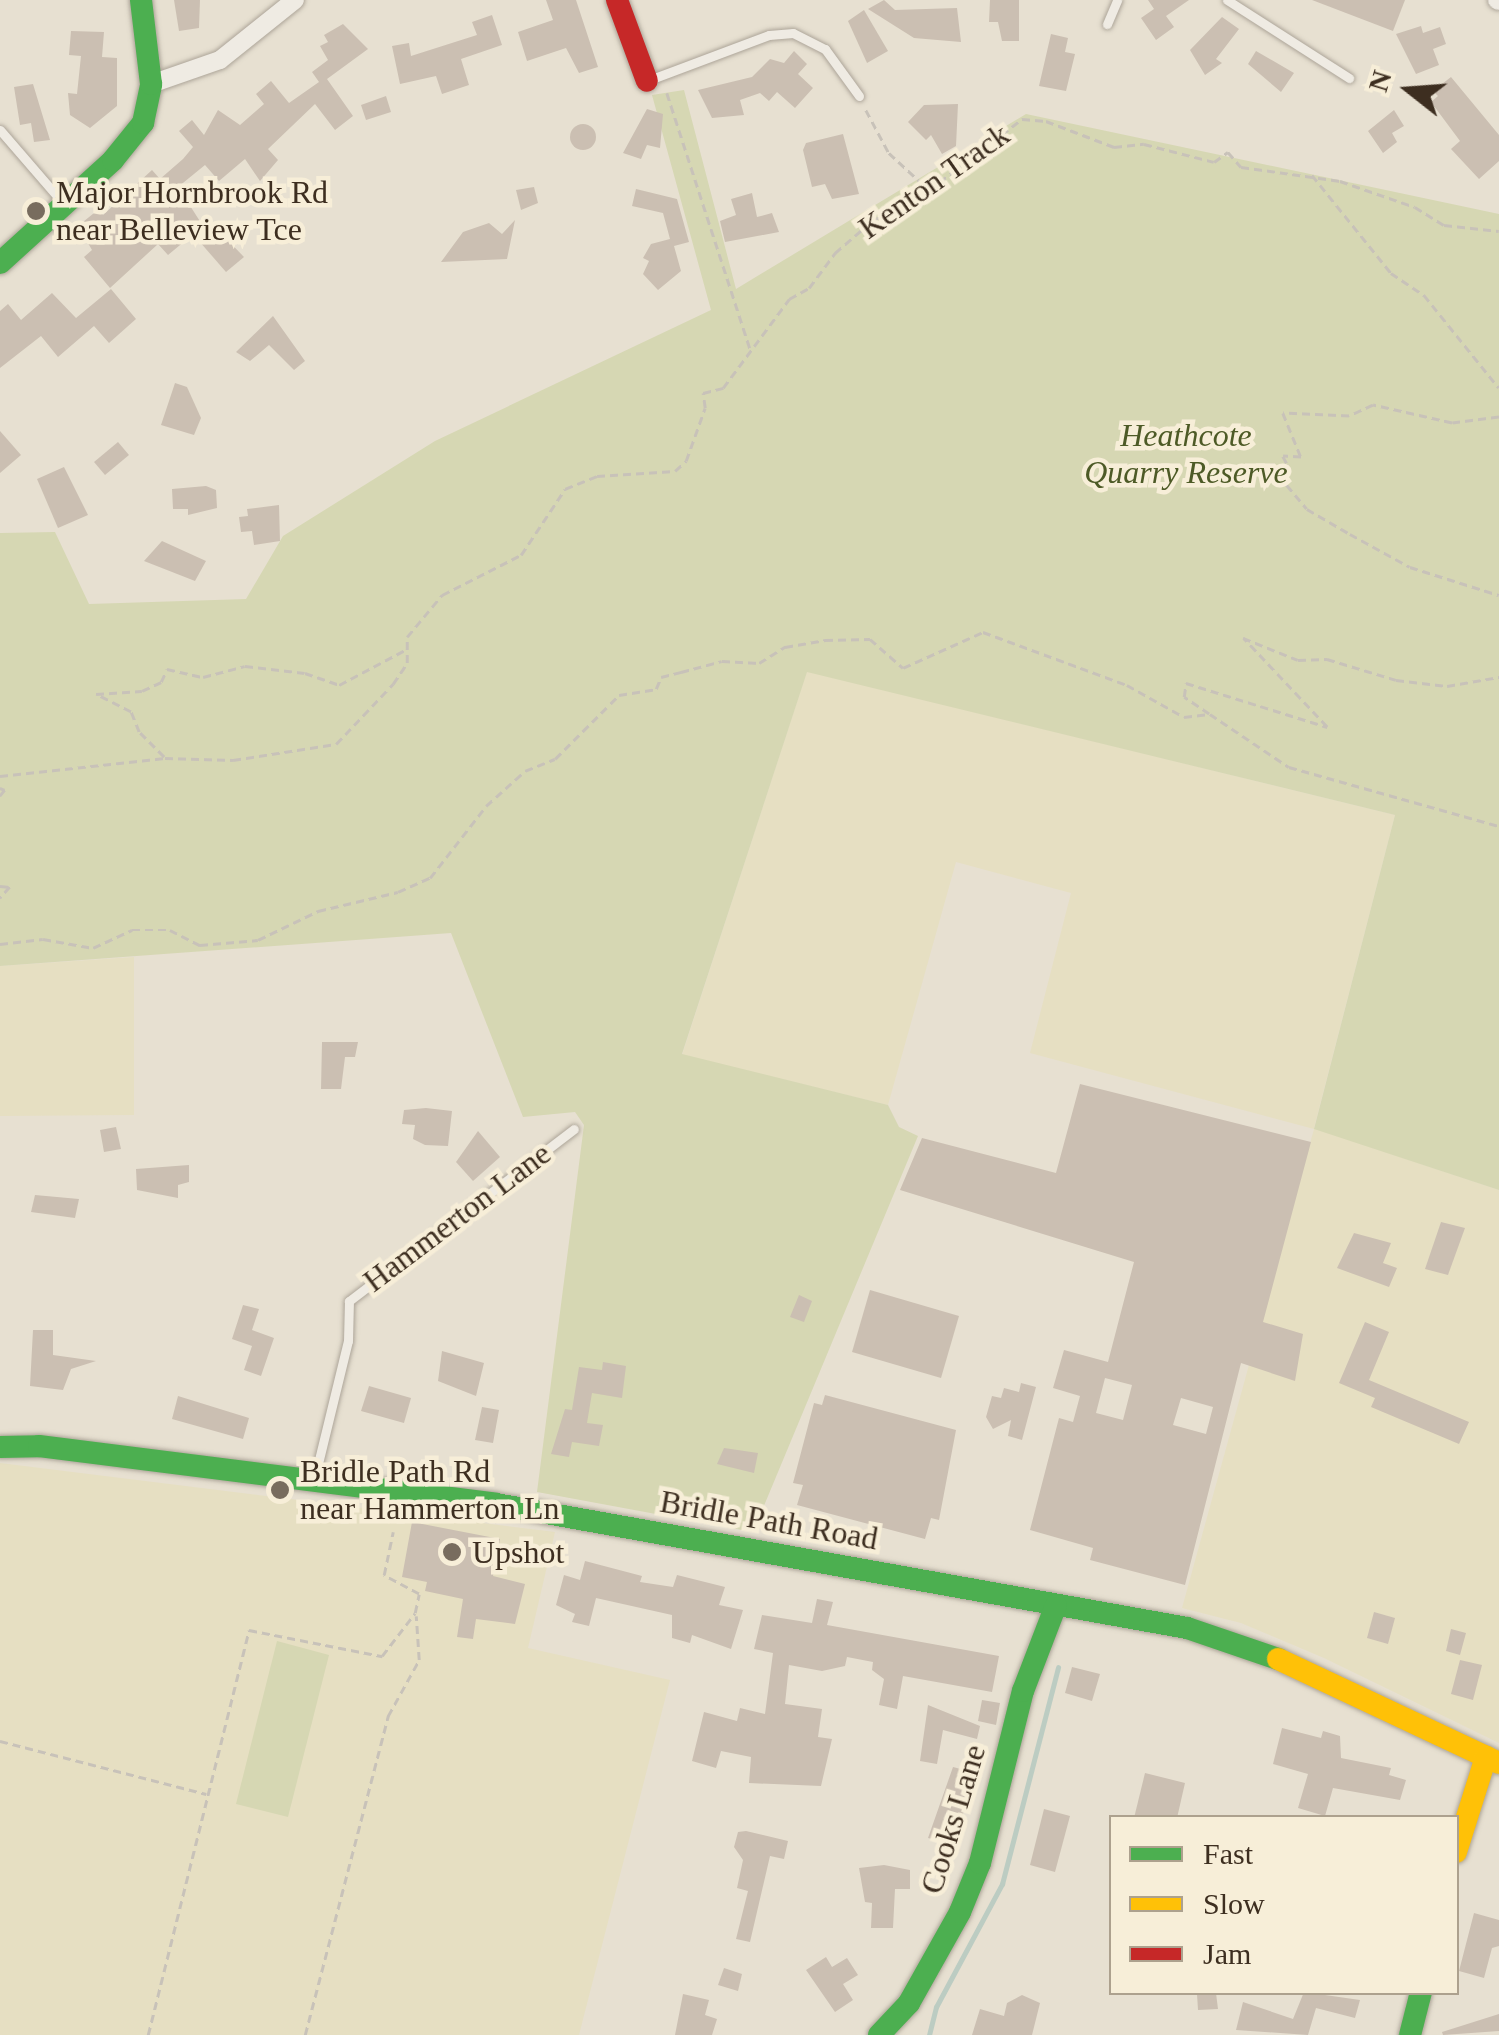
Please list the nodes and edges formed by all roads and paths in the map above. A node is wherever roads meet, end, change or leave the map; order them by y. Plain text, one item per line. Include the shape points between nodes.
1 (141, 0) edge
2 (295, 0) edge
3 (617, 0) edge
4 (1116, 0) edge
5 (1227, 0) edge
6 (1107, 24) dead end
7 (1349, 78) dead end
8 (647, 81) junction
9 (151, 84) junction
10 (859, 96) joint
11 (0, 130) edge
12 (1312, 175) junction
13 (929, 190) junction
14 (64, 205) junction
15 (1499, 231) edge
16 (0, 263) edge
17 (751, 352) junction
18 (1499, 388) edge
19 (1499, 418) edge
20 (1499, 594) edge
21 (408, 650) junction
22 (1499, 677) edge
23 (1209, 714) junction
24 (165, 758) junction
25 (0, 776) edge
26 (0, 788) edge
27 (0, 796) edge
28 (1499, 826) edge
29 (0, 886) edge
30 (0, 898) edge
31 (0, 944) edge
32 (574, 1129) dead end
33 (0, 1447) edge
34 (313, 1485) junction
35 (393, 1532) dead end
36 (1056, 1605) junction
37 (415, 1613) junction
38 (0, 1740) edge
39 (1492, 1760) edge
40 (208, 1794) junction
41 (1459, 1844) edge
42 (1420, 1995) edge
43 (148, 2035) edge
44 (305, 2035) edge
45 (879, 2035) edge
46 (1410, 2035) edge

1 - 9 street
2 - 9 street via 220,60
3 - 8 street
4 - 6 lane
5 - 7 lane
8 - 10 lane via 768,34 793,32 825,49
8 - 17 path via 667,92
9 - 14 street via 134,136
10 - 13 path via 889,154
11 - 14 lane
12 - 13 path, Kenton Track via 1241,167 1228,152 1214,162 1144,144 1114,148 1030,118
12 - 15 path, Kenton Track via 1415,206 1444,225
12 - 18 path via 1391,273 1424,295
13 - 17 path, Kenton Track via 872,221 835,253 820,277 788,299
14 - 16 street
17 - 21 path, Kenton Track via 723,388 700,397 705,408 686,461 675,471 597,476 564,489 521,555 442,596 407,637
19 - 20 path via 1452,423 1373,405 1349,416 1283,414 1301,457 1282,456 1288,466 1270,465 1307,508 1350,534 1410,567
21 - 24 path via 393,684 336,744 206,762
21 - 24 path via 338,685 245,666 203,677 167,669 162,682 142,691 96,694 131,712 139,732
22 - 23 path via 1447,686 1396,680 1326,659 1298,660 1243,638 1330,725 1279,715 1250,699 1186,682 1184,696
23 - 28 path via 1289,768
23 - 31 path via 1184,717 1127,685 983,632 902,668 870,639 784,648 759,663 722,661 661,678 656,689 619,696 555,759 526,771 486,806 430,878 398,892 318,911 258,940 200,945 170,930 132,930 93,948 42,939
24 - 25 path
26 - 27 path
29 - 30 path via 10,887
32 - 34 lane, Hammerton Lane via 349,1300 348,1341
33 - 34 street, Bridle Path Road via 39,1446
34 - 36 street, Bridle Path Road via 514,1507
35 - 37 path via 384,1575 419,1594
36 - 39 street, Bridle Path Road via 1223,1636
36 - 45 street, Cooks Lane via 960,1912 910,2003
37 - 40 path via 382,1656 249,1630
37 - 44 path via 419,1660 388,1716
38 - 40 path
39 - 41 street
40 - 43 path
42 - 46 street

